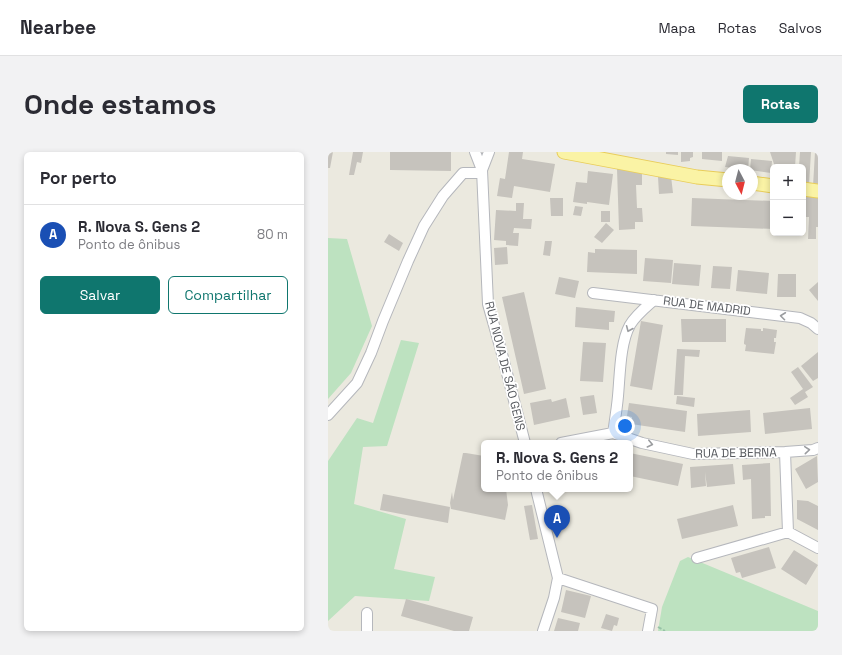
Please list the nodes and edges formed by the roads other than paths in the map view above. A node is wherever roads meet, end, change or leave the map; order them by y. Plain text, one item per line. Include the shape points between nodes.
1 (475, 152) edge
2 (489, 152) edge
3 (564, 152) edge
4 (482, 171) junction
5 (722, 179) edge
6 (758, 184) edge
7 (770, 186) edge
8 (806, 189) edge
9 (818, 191) edge
10 (593, 293) dead end
11 (654, 300) junction
12 (818, 329) edge
13 (328, 415) edge
14 (613, 433) junction
15 (524, 440) edge
16 (577, 440) edge
17 (818, 448) edge
18 (785, 452) junction
19 (537, 492) edge
20 (788, 532) junction
21 (818, 548) edge
22 (697, 558) dead end
23 (558, 578) junction
24 (367, 612) dead end
25 (367, 631) edge
26 (543, 631) edge
27 (648, 631) edge

1 - 4 street, RUA NOVA DE SÃO GENS
2 - 4 street, RUA NOVA DE SÃO GENS
3 - 5 main road
4 - 13 street via 463,172 443,196 424,226 372,353 357,383
4 - 15 street, RUA NOVA DE SÃO GENS via 488,304
6 - 7 main road
8 - 9 main road
10 - 11 street, RUA DE MADRID
12 -> 11 street, RUA DE MADRID via 800,318
11 -> 14 street via 638,314 630,325 625,339
14 - 16 street, RUA DE BERNA
14 -> 18 street, RUA DE BERNA via 693,454
18 -> 17 street, RUA DE BERNA
18 - 20 street
19 - 23 street
20 - 21 street
20 - 22 street
23 - 26 street
23 - 27 street via 652,609
24 - 25 street

